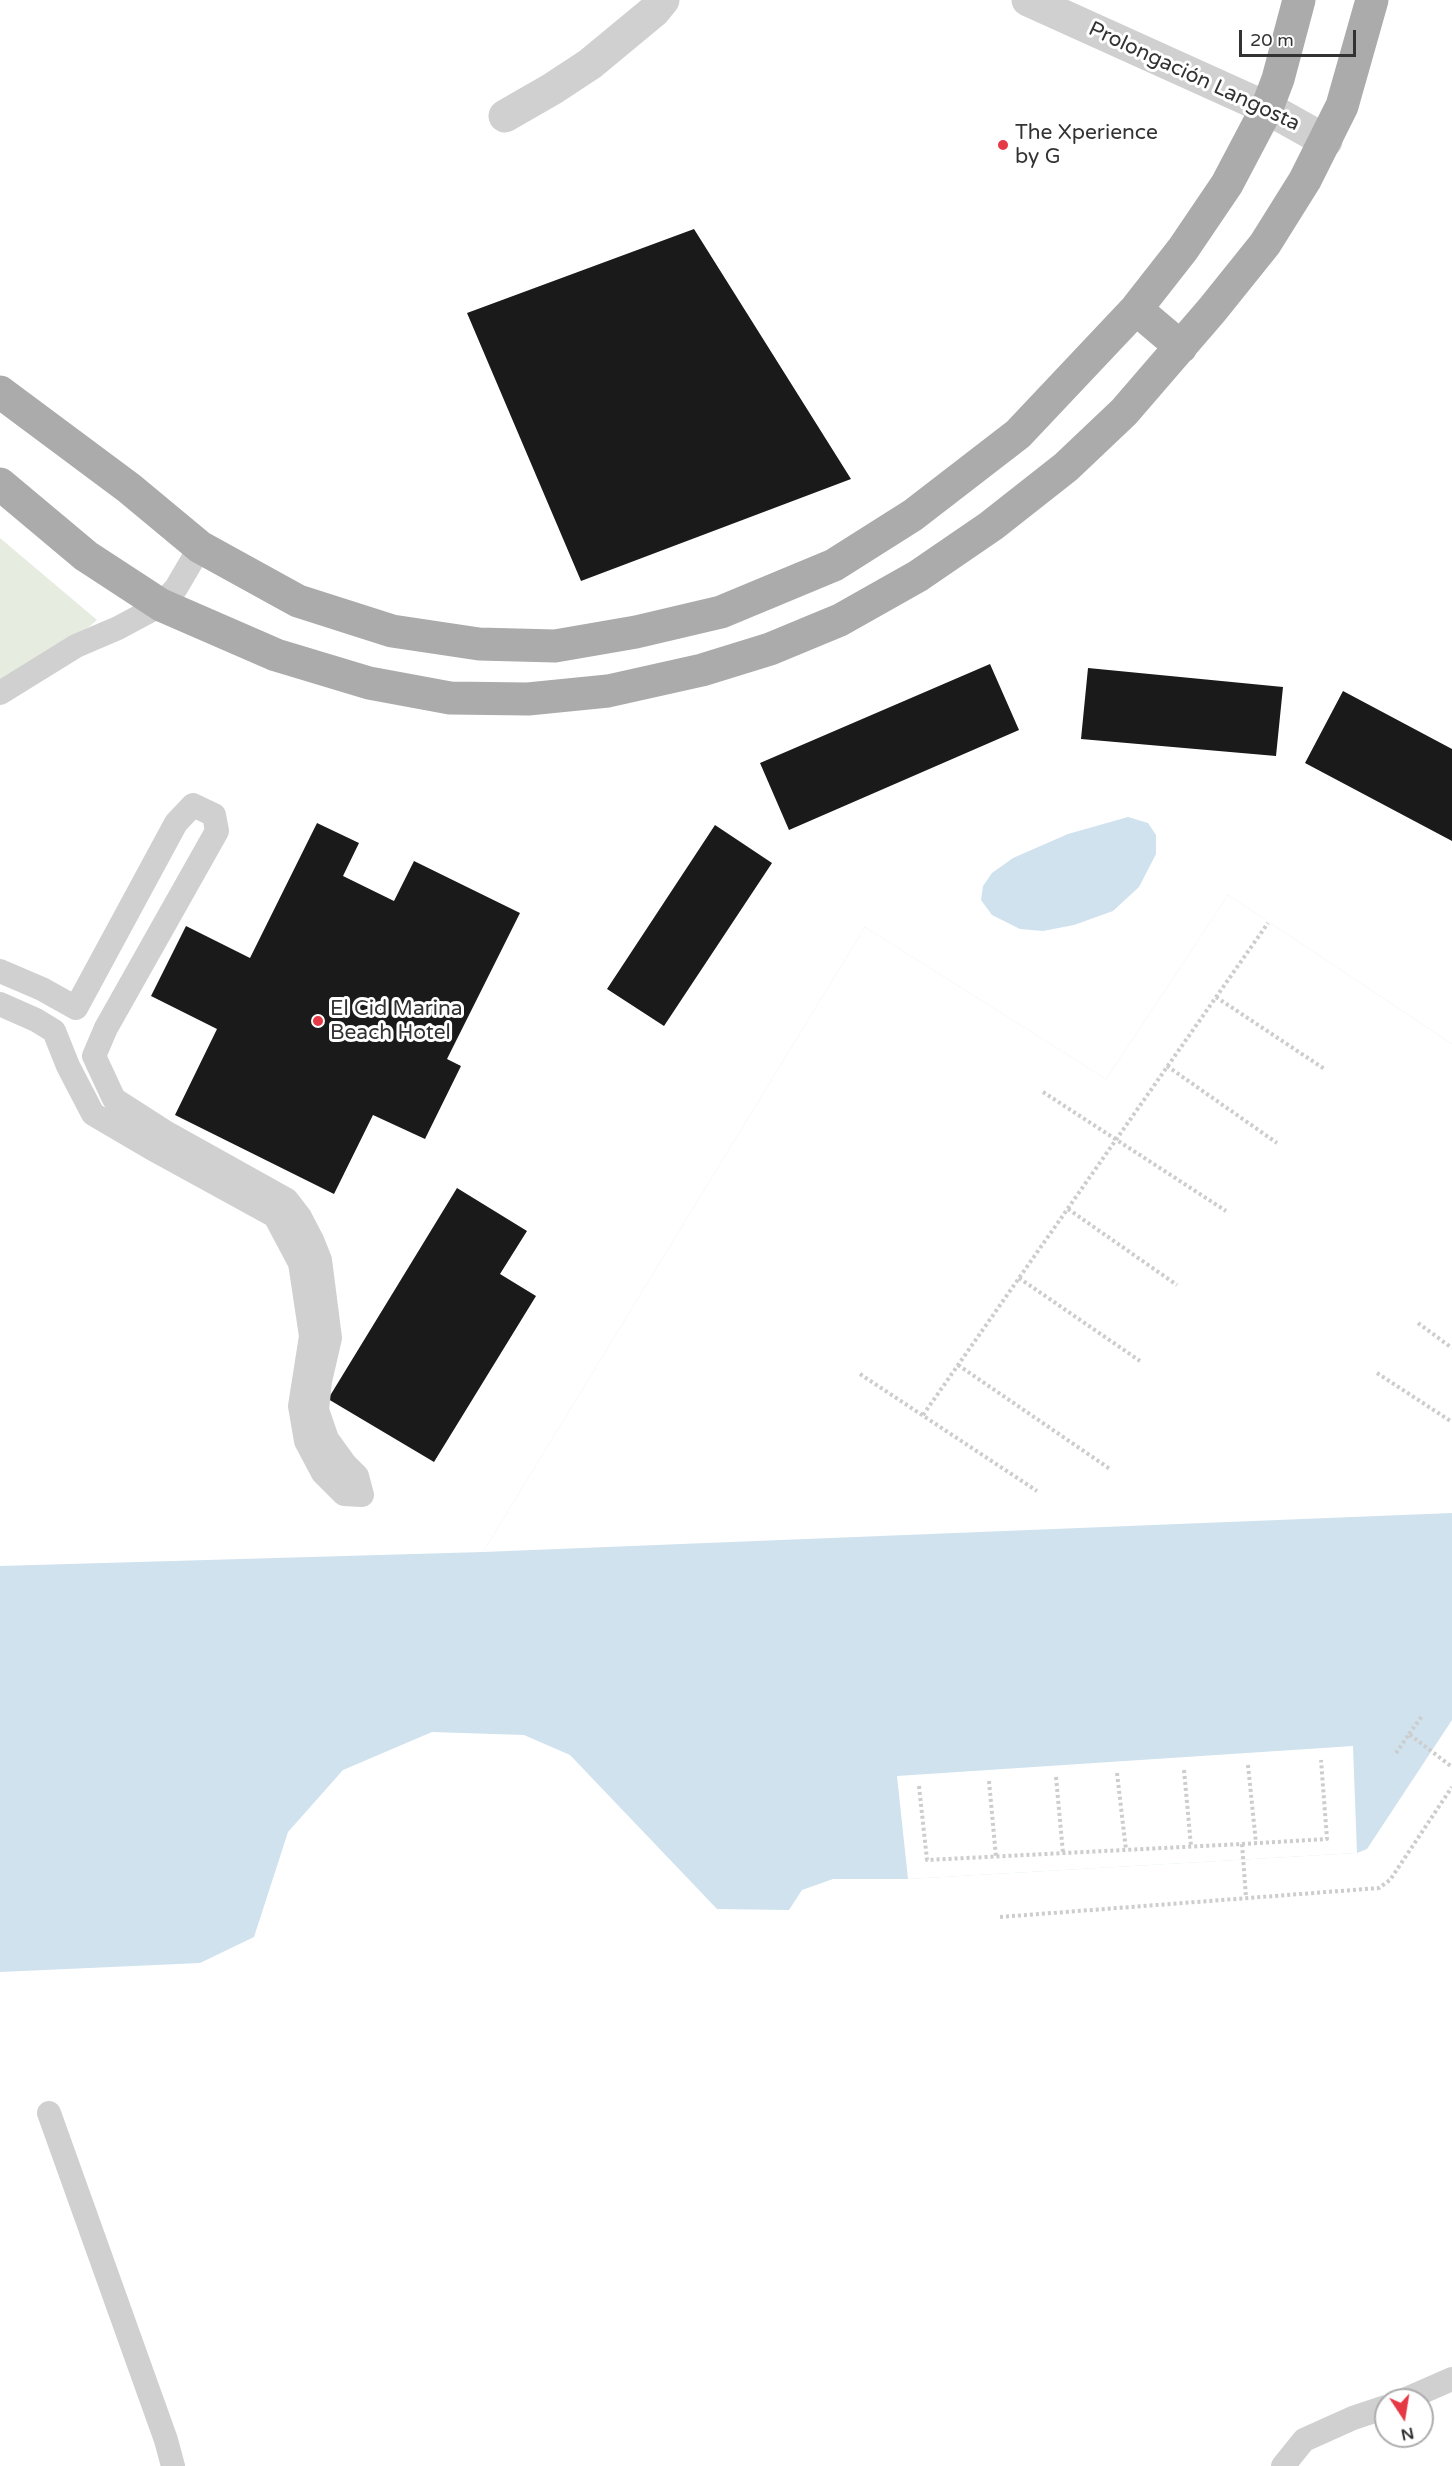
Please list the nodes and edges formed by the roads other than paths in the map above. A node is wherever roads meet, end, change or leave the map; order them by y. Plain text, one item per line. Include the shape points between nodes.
1 (663, 0) edge
2 (1028, 0) edge
3 (1299, 0) edge
4 (1372, 0) edge
5 (1267, 108) junction
6 (505, 116) dead end
7 (1326, 141) junction
8 (1136, 309) junction
9 (1181, 346) junction
10 (0, 392) edge
11 (0, 484) edge
12 (200, 547) junction
13 (161, 605) junction
14 (0, 693) edge
15 (0, 971) edge
16 (0, 1004) edge
17 (50, 2113) dead end
18 (1452, 2379) edge
19 (1431, 2388) edge
20 (1374, 2411) edge
21 (173, 2466) edge
22 (1283, 2466) edge

1 - 6 street via 590,64
2 - 5 street, Prolongación Langosta
3 - 5 main road
4 - 7 main road via 1342,106
5 - 7 street, Prolongación Langosta
5 - 8 main road via 1227,184
7 - 9 main road via 1264,244
8 - 9 main road
8 - 12 main road via 1018,434 914,515 834,565 721,612 555,646 479,644 392,631 298,601
9 - 13 main road via 1124,412 1066,467 991,526 918,576 840,620 770,649 702,670 608,691 528,699 450,698 369,683 276,656
10 - 12 main road via 129,488
11 - 13 main road via 86,555
12 - 13 lane
13 - 14 lane via 75,646
15 - 16 lane via 76,1008 176,823 193,805 214,815 217,831 94,1056 114,1099 287,1200 300,1217 320,1260 330,1338 317,1410 327,1439 357,1476 362,1495 344,1494 323,1473 306,1441 300,1406 311,1336 300,1263 275,1216 93,1114 54,1030
17 - 21 lane
18 - 19 lane
20 - 22 lane via 1304,2440

